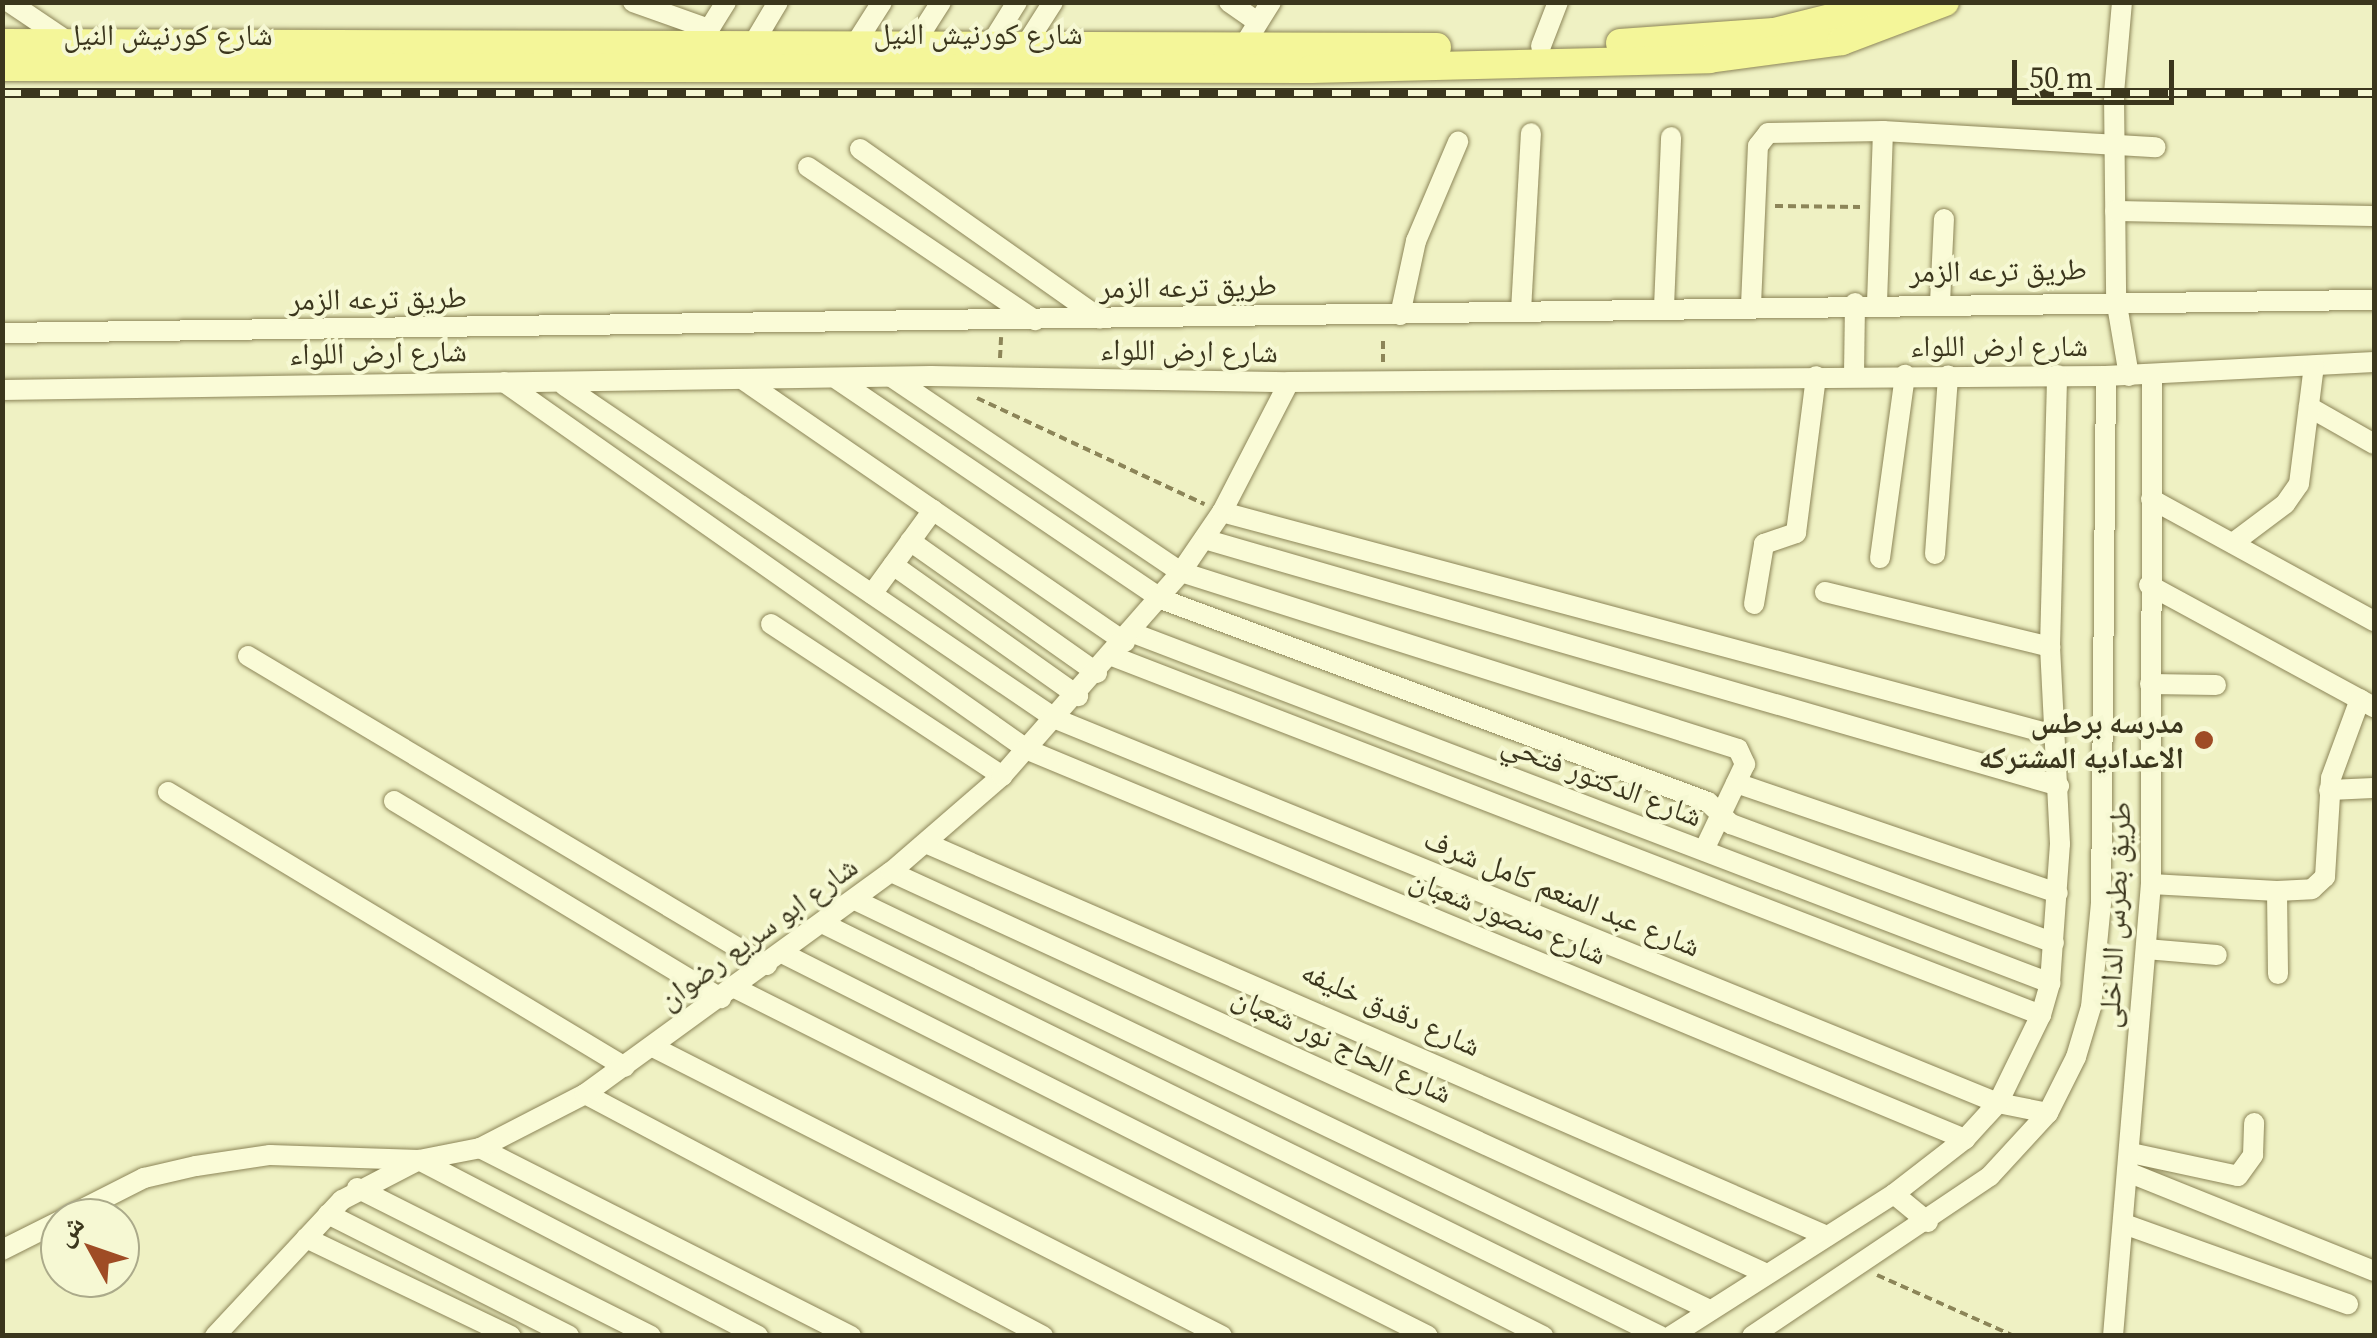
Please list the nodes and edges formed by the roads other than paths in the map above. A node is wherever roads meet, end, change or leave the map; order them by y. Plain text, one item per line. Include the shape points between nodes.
1 (9, 2) edge
2 (726, 2) edge
3 (778, 2) edge
4 (882, 2) edge
5 (941, 2) edge
6 (1017, 2) edge
7 (1053, 2) edge
8 (1229, 2) edge
9 (1271, 2) edge
10 (1558, 2) edge
11 (1945, 2) edge
12 (2122, 2) edge
13 (1888, 3) edge
14 (645, 5) edge
15 (1258, 22) junction
16 (704, 37) junction
17 (2, 43) edge
18 (70, 43) junction
19 (753, 44) junction
20 (854, 46) junction
21 (912, 46) junction
22 (1025, 46) junction
23 (1541, 46) junction
24 (989, 47) junction
25 (1241, 50) junction
26 (2, 67) edge
27 (1883, 130) junction
28 (1531, 134) dead end
29 (1671, 137) dead end
30 (1458, 142) dead end
31 (2156, 147) dead end
32 (2114, 148) junction
33 (860, 149) dead end
34 (808, 167) dead end
35 (2115, 211) junction
36 (2374, 216) edge
37 (1944, 219) dead end
38 (2116, 299) junction
39 (2374, 300) edge
40 (1877, 303) junction
41 (1940, 303) junction
42 (1751, 304) junction
43 (1854, 304) junction
44 (1664, 306) junction
45 (1521, 311) junction
46 (1391, 316) junction
47 (1100, 318) junction
48 (1035, 320) junction
49 (2, 334) edge
50 (2374, 362) edge
51 (2314, 366) junction
52 (1854, 375) junction
53 (1905, 375) junction
54 (1948, 375) junction
55 (2057, 375) junction
56 (2152, 375) junction
57 (1816, 376) junction
58 (2106, 376) junction
59 (2130, 376) junction
60 (893, 378) junction
61 (838, 380) junction
62 (502, 381) junction
63 (745, 381) junction
64 (1289, 382) junction
65 (566, 386) junction
66 (2, 390) edge
67 (2309, 407) junction
68 (2374, 444) edge
69 (2151, 499) junction
70 (933, 510) junction
71 (1222, 512) junction
72 (1204, 539) junction
73 (910, 541) junction
74 (2233, 543) junction
75 (1936, 554) dead end
76 (1880, 558) dead end
77 (893, 564) junction
78 (1181, 572) junction
79 (2149, 584) junction
80 (1825, 592) dead end
81 (872, 594) junction
82 (1161, 599) junction
83 (1754, 604) dead end
84 (2374, 621) edge
85 (771, 624) dead end
86 (1123, 644) junction
87 (2050, 648) junction
88 (248, 656) dead end
89 (1097, 674) junction
90 (2150, 684) junction
91 (2216, 685) dead end
92 (1078, 696) junction
93 (2367, 703) edge
94 (1056, 719) junction
95 (2054, 735) junction
96 (1028, 750) junction
97 (1002, 776) junction
98 (1736, 783) junction
99 (2060, 786) junction
100 (2374, 788) edge
101 (2329, 790) junction
102 (168, 792) dead end
103 (394, 801) dead end
104 (1720, 812) junction
105 (928, 844) junction
106 (1704, 850) junction
107 (892, 872) junction
108 (2151, 884) junction
109 (2277, 891) junction
110 (2058, 893) junction
111 (855, 900) junction
112 (824, 924) junction
113 (2054, 943) junction
114 (2146, 949) junction
115 (2217, 955) dead end
116 (776, 959) junction
117 (2278, 974) dead end
118 (2050, 982) junction
119 (728, 993) junction
120 (2042, 1015) junction
121 (653, 1047) junction
122 (625, 1067) junction
123 (586, 1094) junction
124 (1998, 1103) junction
125 (2048, 1113) junction
126 (2254, 1123) dead end
127 (1965, 1138) junction
128 (480, 1148) junction
129 (418, 1160) junction
130 (2130, 1163) junction
131 (358, 1188) junction
132 (1894, 1194) junction
133 (105, 1198) edge
134 (328, 1214) junction
135 (1928, 1222) junction
136 (2124, 1224) junction
137 (40, 1231) edge
138 (1827, 1236) junction
139 (306, 1238) junction
140 (2, 1250) edge
141 (2374, 1270) edge
142 (1768, 1274) junction
143 (2348, 1304) dead end
144 (1710, 1310) junction
145 (215, 1336) edge
146 (512, 1336) edge
147 (569, 1336) edge
148 (652, 1336) edge
149 (758, 1336) edge
150 (851, 1336) edge
151 (1043, 1336) edge
152 (1222, 1336) edge
153 (1428, 1336) edge
154 (1543, 1336) edge
155 (1660, 1336) edge
156 (1671, 1336) edge
157 (1752, 1336) edge
158 (2113, 1336) edge

1 - 18 street
2 - 16 street
3 - 19 street
4 - 20 street
5 - 21 street
6 - 24 street
7 - 22 street
8 - 15 street
9 - 15 street
10 - 23 street
11 - 26 main road, شارع كورنيش النيل via 1842,41 1708,59 1311,69
12 - 32 street
13 - 23 main road, شارع كورنيش النيل via 1774,32
14 - 16 street
15 - 25 street
16 - 18 main road, شارع كورنيش النيل
16 - 19 main road, شارع كورنيش النيل
17 - 18 main road, شارع كورنيش النيل
19 - 20 main road, شارع كورنيش النيل
20 - 21 main road, شارع كورنيش النيل
21 - 24 main road, شارع كورنيش النيل
22 - 24 main road, شارع كورنيش النيل
22 - 25 main road, شارع كورنيش النيل
23 - 25 main road, شارع كورنيش النيل
27 - 32 street
27 - 40 street
27 - 42 street via 1772,132 1758,146
28 - 45 street
29 - 44 street
30 - 46 street
31 - 32 street
32 - 35 street
33 - 47 street
34 - 48 street
35 - 36 street
35 - 38 street
37 - 41 street
38 - 39 street, طريق ترعه الزمر
38 - 41 street, طريق ترعه الزمر
38 - 59 street
40 - 41 street, طريق ترعه الزمر
40 - 43 street, طريق ترعه الزمر
42 - 43 street, طريق ترعه الزمر
42 - 44 street, طريق ترعه الزمر
43 - 52 street
44 - 45 street, طريق ترعه الزمر
45 - 46 street, طريق ترعه الزمر
46 - 47 street, طريق ترعه الزمر
47 - 48 street, طريق ترعه الزمر
48 - 49 street, طريق ترعه الزمر
50 - 51 street, شارع ارض اللواء
51 - 56 street, شارع ارض اللواء
51 - 67 street
52 - 53 street, شارع ارض اللواء
52 - 57 street, شارع ارض اللواء
53 - 54 street, شارع ارض اللواء
53 - 76 street
54 - 55 street, شارع ارض اللواء
54 - 75 street
55 - 58 street, شارع ارض اللواء
55 - 87 street
56 - 59 street, شارع ارض اللواء
56 - 69 street, طريق بطرس الداخلى
57 - 64 street, شارع ارض اللواء
57 - 83 street via 1796,533 1764,544
58 - 59 street, شارع ارض اللواء
58 - 125 street via 2101,903 2091,1007
60 - 61 street, شارع ارض اللواء
60 - 64 street, شارع ارض اللواء
60 - 78 street
61 - 63 street, شارع ارض اللواء
61 - 82 street
62 - 65 street, شارع ارض اللواء
62 - 66 street, شارع ارض اللواء
62 - 96 street, شارع منصور شعبان
63 - 65 street, شارع ارض اللواء
63 - 70 street
64 - 71 street, شارع ابو سريع رضوان
65 - 81 street, شارع عبد المنعم كامل شرف
67 - 68 street
67 - 74 street via 2294,495
69 - 74 street
69 - 79 street, طريق بطرس الداخلى
70 - 73 street
70 - 86 street
71 - 72 street, شارع ابو سريع رضوان
71 - 95 street
72 - 78 street, شارع ابو سريع رضوان
72 - 99 street
73 - 77 street
73 - 89 street
74 - 84 street
77 - 81 street
77 - 92 street
78 - 82 street, شارع ابو سريع رضوان
78 - 98 street via 1738,749 1744,764
79 - 90 street, طريق بطرس الداخلى
79 - 93 street
80 - 87 street
81 - 94 street, شارع عبد المنعم كامل شرف
82 - 86 street, شارع ابو سريع رضوان
82 - 104 street via 1708,802
85 - 97 street
86 - 89 street, شارع ابو سريع رضوان
86 - 106 street, شارع الدكتور فتحي
86 - 120 street
87 - 95 street
88 - 116 street
89 - 92 street, شارع ابو سريع رضوان
90 - 91 street
90 - 108 street, طريق بطرس الداخلى
92 - 94 street, شارع ابو سريع رضوان
93 - 101 street
94 - 96 street, شارع ابو سريع رضوان
94 - 124 street, شارع عبد المنعم كامل شرف
95 - 99 street
96 - 97 street, شارع ابو سريع رضوان
96 - 127 street, شارع منصور شعبان
97 - 105 street, شارع ابو سريع رضوان
98 - 104 street
98 - 110 street
99 - 110 street
100 - 101 street
101 - 109 street via 2325,878 2312,888
102 - 122 street
103 - 119 street
104 - 106 street
104 - 113 street via 1730,824
105 - 107 street, شارع ابو سريع رضوان
105 - 138 street, شارع دقدق خليفه
106 - 118 street, شارع الدكتور فتحي
107 - 111 street, شارع ابو سريع رضوان
107 - 142 street, شارع الحاج نور شعبان
108 - 109 street
108 - 114 street, طريق بطرس الداخلى
109 - 117 street
110 - 113 street
111 - 112 street, شارع ابو سريع رضوان
111 - 144 street
112 - 116 street, شارع ابو سريع رضوان
112 - 155 street
113 - 118 street
114 - 115 street
114 - 130 street, طريق بطرس الداخلى
116 - 119 street, شارع ابو سريع رضوان
116 - 154 street
118 - 120 street
119 - 121 street, شارع ابو سريع رضوان
119 - 153 street
120 - 124 street
121 - 122 street, شارع ابو سريع رضوان
121 - 152 street
122 - 123 street, شارع ابو سريع رضوان
123 - 128 street, شارع ابو سريع رضوان
123 - 151 street
124 - 125 street, شارع عبد المنعم كامل شرف
124 - 127 street
125 - 135 street via 1990,1176
126 - 130 street via 2253,1154 2238,1176
127 - 132 street
128 - 129 street, شارع ابو سريع رضوان
128 - 150 street
129 - 131 street
129 - 133 street, شارع ابو سريع رضوان via 270,1155 144,1178
129 - 149 street
130 - 136 street, طريق بطرس الداخلى
130 - 141 street
131 - 134 street
131 - 148 street
132 - 135 street
132 - 138 street
134 - 139 street
134 - 147 street
135 - 157 street
136 - 143 street
136 - 158 street, طريق بطرس الداخلى
137 - 140 street, شارع ابو سريع رضوان
138 - 142 street
139 - 145 street
139 - 146 street
142 - 144 street
144 - 156 street

